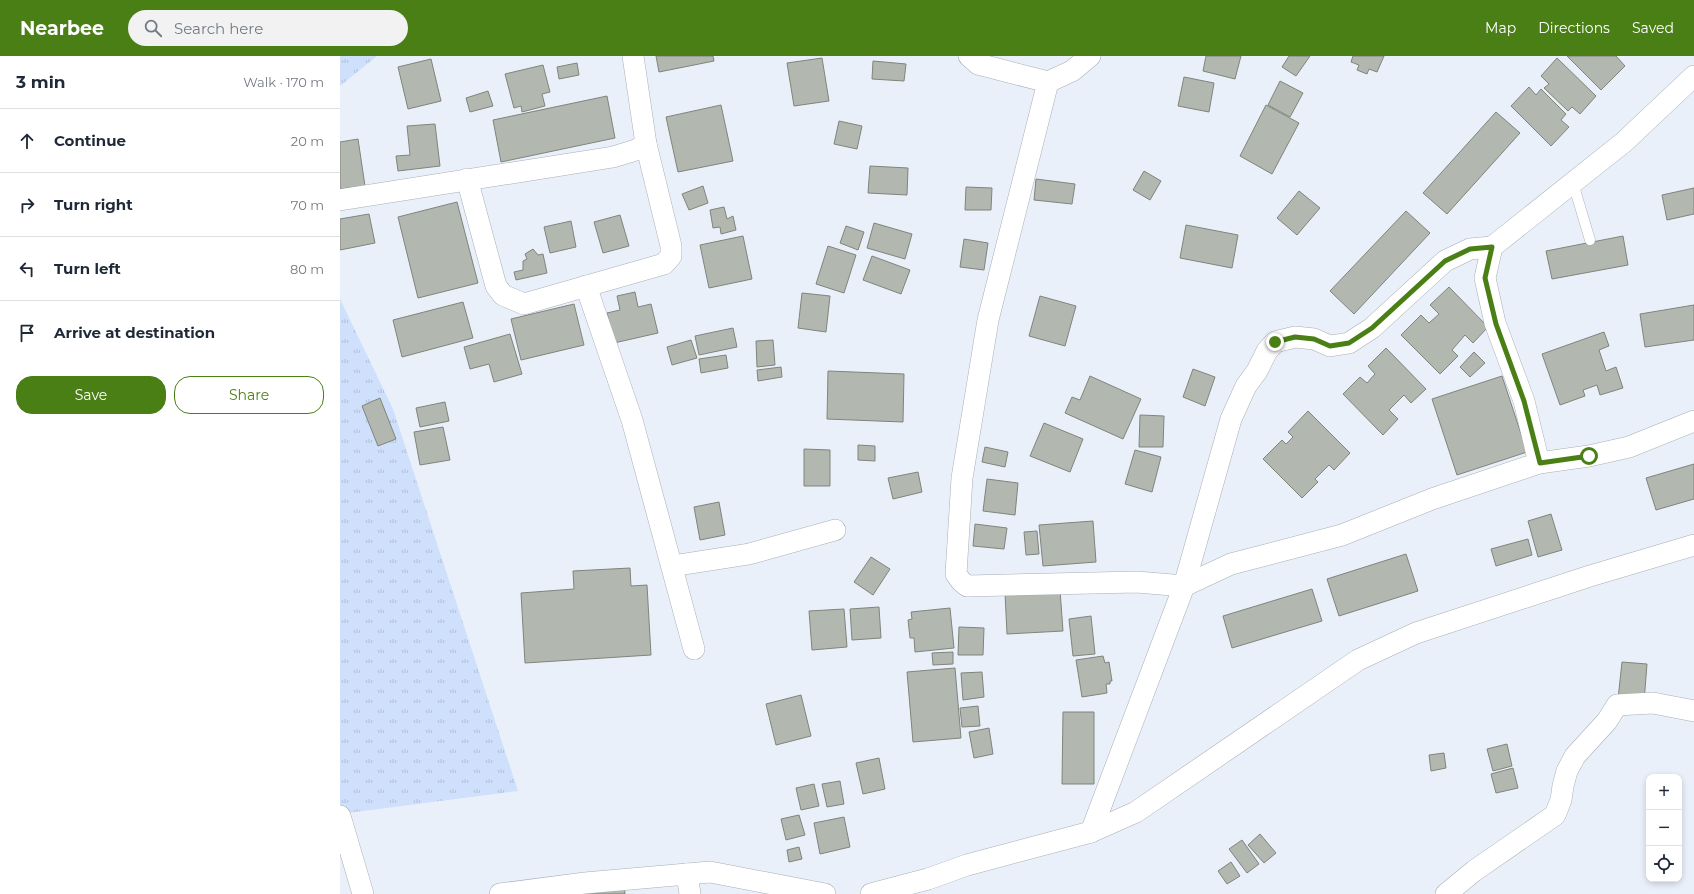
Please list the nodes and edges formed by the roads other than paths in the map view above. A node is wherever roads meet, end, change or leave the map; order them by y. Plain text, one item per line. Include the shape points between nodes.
1 (633, 56) edge
2 (968, 56) edge
3 (1090, 56) edge
4 (1694, 76) edge
5 (1048, 82) junction
6 (646, 144) junction
7 (467, 179) junction
8 (1573, 183) junction
9 (340, 200) edge
10 (1590, 240) dead end
11 (1492, 247) junction
12 (586, 286) junction
13 (1694, 422) edge
14 (1540, 463) junction
15 (835, 530) dead end
16 (1694, 545) edge
17 (672, 566) junction
18 (1184, 586) junction
19 (694, 649) dead end
20 (1694, 711) edge
21 (340, 816) edge
22 (1091, 832) junction
23 (689, 884) edge
24 (535, 892) edge
25 (363, 894) edge
26 (500, 894) edge
27 (825, 894) edge
28 (871, 894) edge
29 (1446, 894) edge

1 - 6 street
2 - 5 street via 978,64
3 - 5 street via 1072,71
4 - 8 street via 1624,142
5 - 18 street via 988,320 962,478 956,574 967,586 1137,582
6 - 7 street via 613,157
6 - 12 street via 671,246 671,256 664,264
7 - 9 street
7 - 12 street via 496,286 503,295 524,304
8 - 10 lane
8 - 11 street
11 - 14 street via 1485,278 1496,324 1524,401
11 - 18 street via 1470,249 1445,261 1372,328 1349,343 1330,346 1314,339 1295,337 1275,342 1246,386 1232,419
12 - 17 street via 632,420
13 - 14 street via 1629,447
14 - 18 street via 1432,499 1342,534 1231,564
15 - 17 street via 749,554
16 - 22 street via 1416,633 1358,660 1136,812
17 - 19 street
18 - 22 street
20 - 29 street via 1653,703 1617,705 1607,721 1575,756 1567,771 1555,815 1474,871
21 - 25 street
22 - 28 street
23 - 24 street via 585,883
23 - 27 street via 710,872
24 - 26 street

